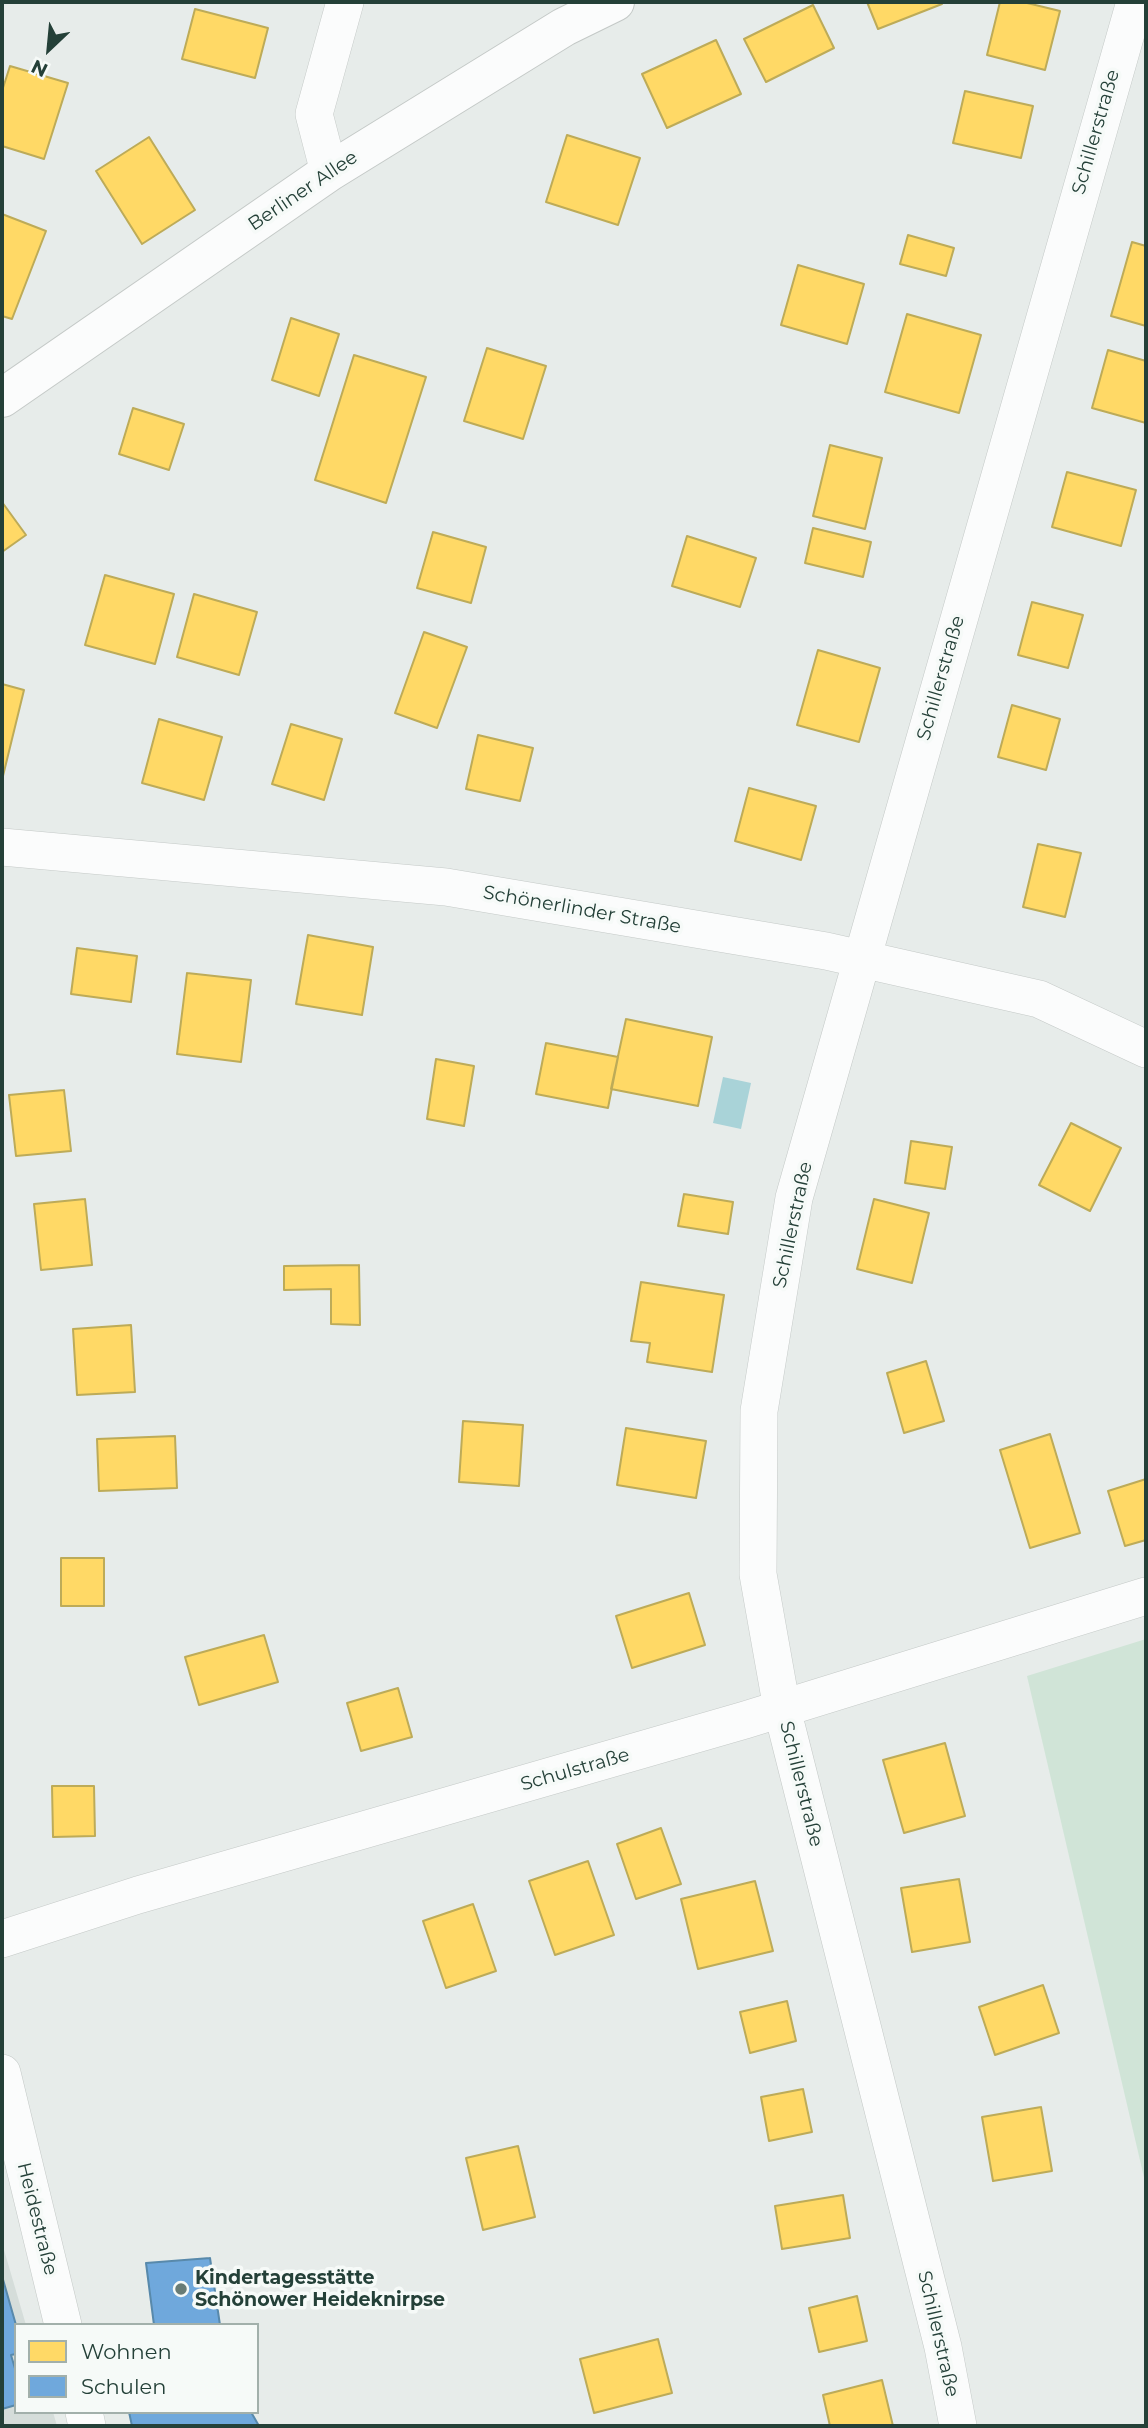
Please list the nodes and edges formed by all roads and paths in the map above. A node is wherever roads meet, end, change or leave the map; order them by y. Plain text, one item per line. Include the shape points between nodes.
1 (345, 2) edge
2 (615, 2) edge
3 (1135, 2) edge
4 (330, 172) junction
5 (2, 398) edge
6 (2, 847) edge
7 (863, 958) junction
8 (1146, 1049) edge
9 (1146, 1596) edge
10 (782, 1709) junction
11 (2, 1939) edge
12 (2, 2073) edge
13 (63, 2323) edge
14 (958, 2426) edge

1 - 4 street via 314,114
2 - 4 street, Berliner Allee via 564,27
3 - 7 street, Schillerstraße
4 - 5 street, Berliner Allee
6 - 7 street, Schönerlinder Straße via 446,887
7 - 8 street, Schönerlinder Straße via 1039,999
7 - 10 street, Schillerstraße via 794,1198 760,1411 758,1574
9 - 10 street, Schulstraße
10 - 11 street, Schulstraße via 138,1895
10 - 14 street, Schillerstraße via 943,2347
12 - 13 street, Heidestraße

